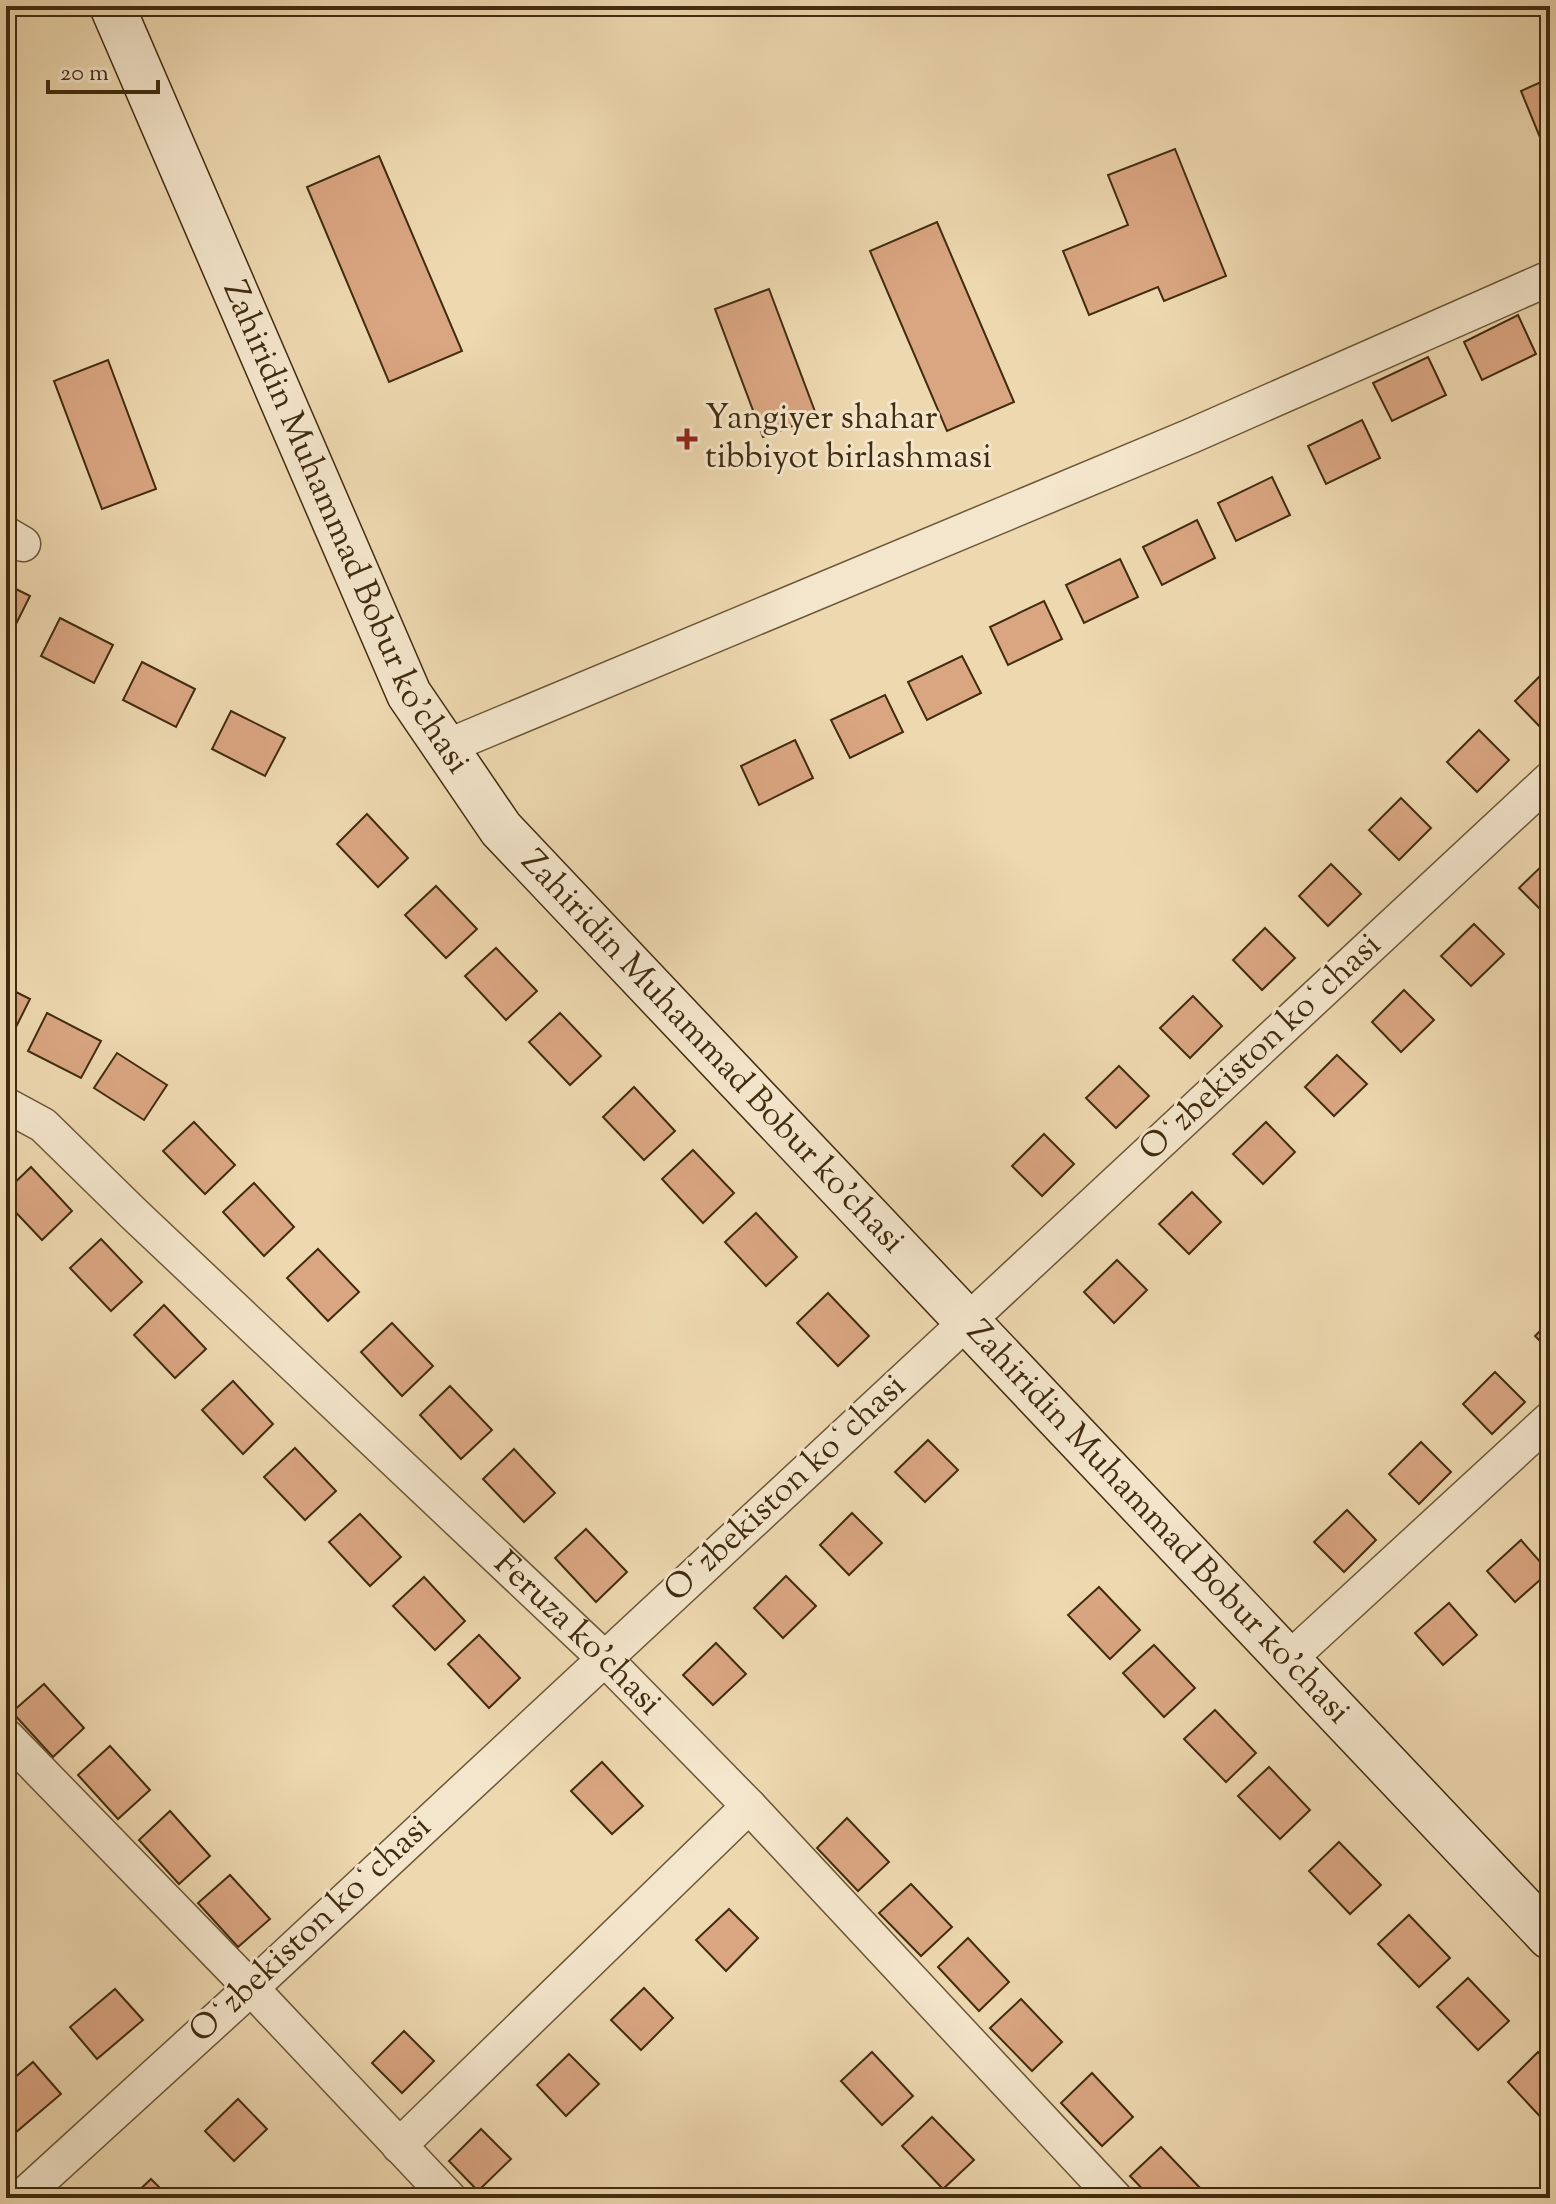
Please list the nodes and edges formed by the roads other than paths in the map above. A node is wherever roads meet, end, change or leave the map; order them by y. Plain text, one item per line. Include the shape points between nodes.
1 (112, 6) edge
2 (1550, 278) edge
3 (446, 747) junction
4 (1550, 779) edge
5 (6, 1105) edge
6 (967, 1321) junction
7 (1550, 1419) edge
8 (604, 1658) junction
9 (1288, 1660) junction
10 (6, 1736) edge
11 (749, 1806) junction
12 (1550, 1937) edge
13 (251, 1988) junction
14 (399, 2146) junction
15 (21, 2198) edge
16 (449, 2198) edge
17 (1115, 2198) edge

1 - 3 street, Zahiridin Muhammad Bobur ko'chasi via 409,694
2 - 3 street via 1191,436
3 - 6 street, Zahiridin Muhammad Bobur ko'chasi via 501,829
4 - 6 street, Oʻzbekiston koʻchasi
5 - 8 street, Feruza ko'chasi via 43,1125
6 - 8 street, Oʻzbekiston koʻchasi
6 - 9 street, Zahiridin Muhammad Bobur ko'chasi
7 - 9 street
8 - 11 street, Feruza ko'chasi
8 - 13 street, Oʻzbekiston koʻchasi
9 - 12 street, Zahiridin Muhammad Bobur ko'chasi
10 - 13 street
11 - 14 street
11 - 17 street, Feruza ko'chasi
13 - 14 street
13 - 15 street, Oʻzbekiston koʻchasi
14 - 16 street

